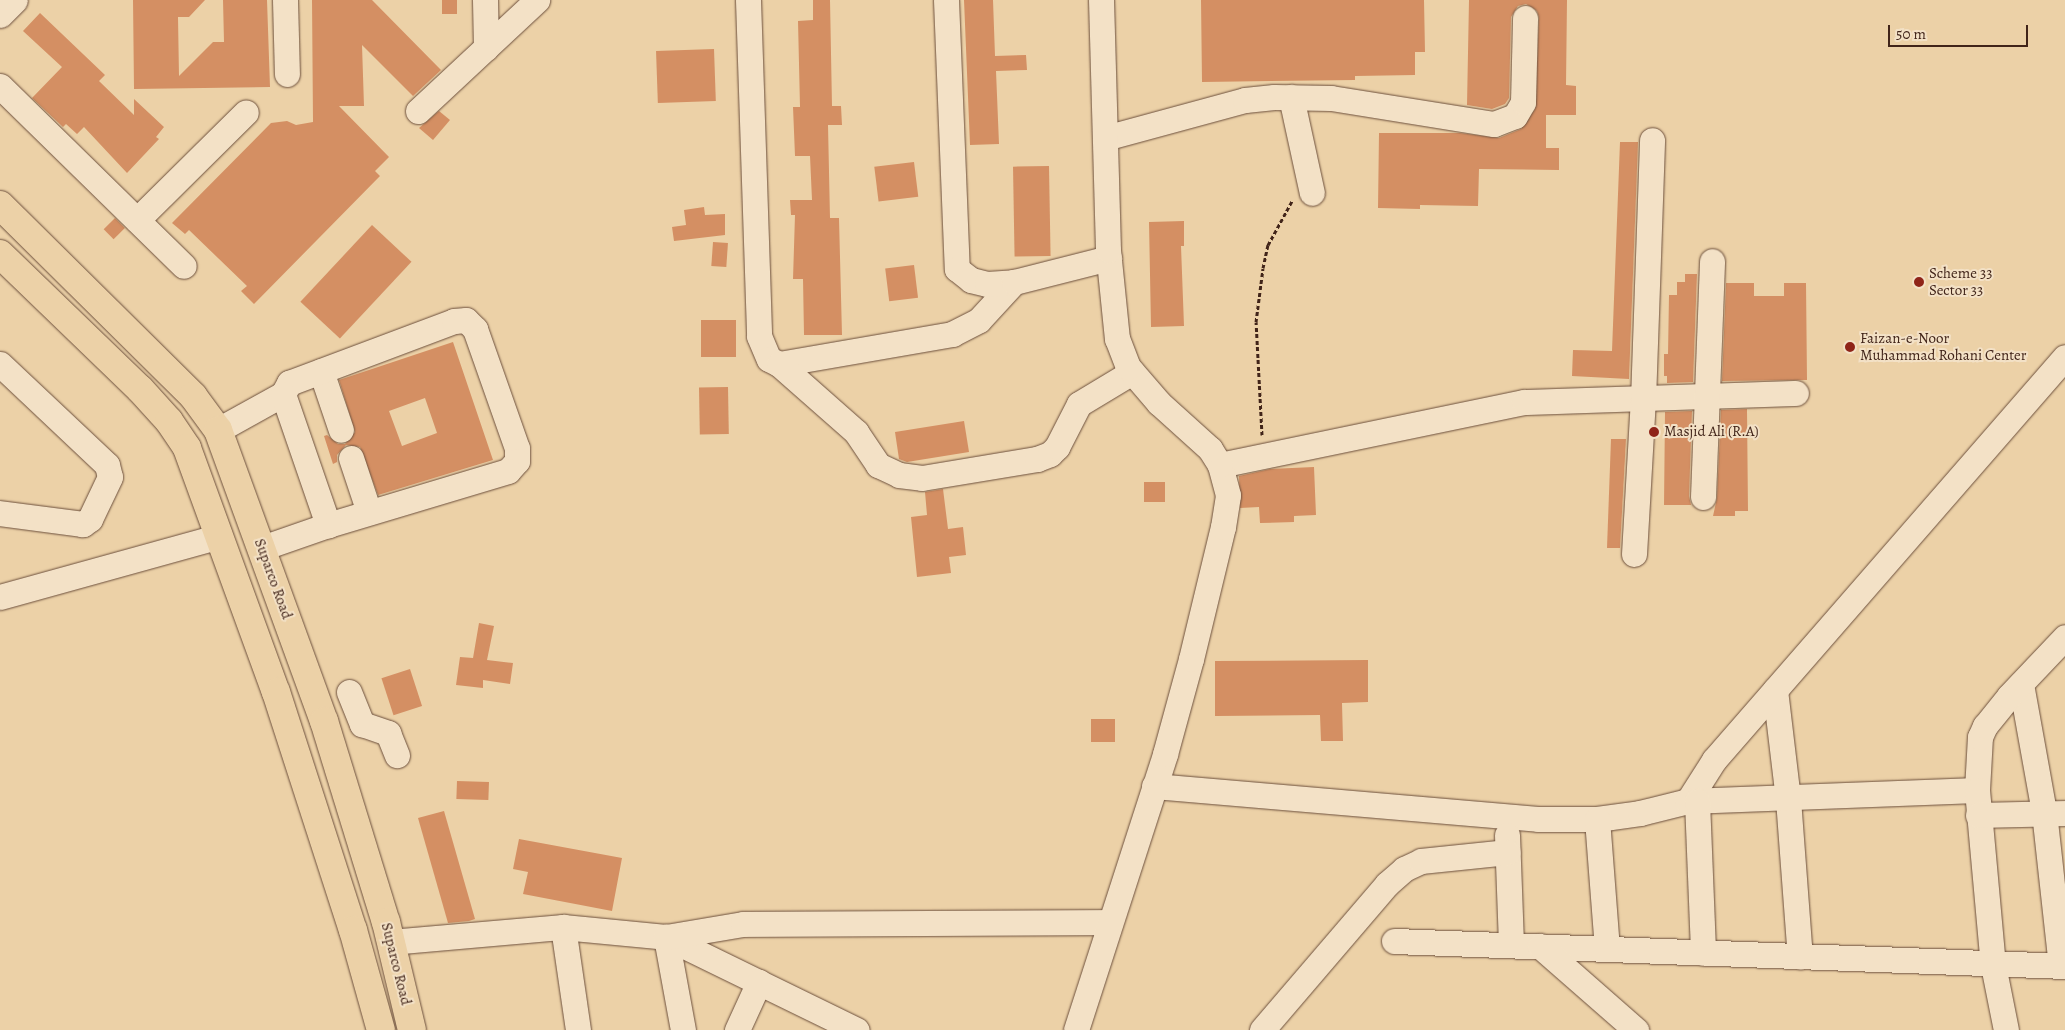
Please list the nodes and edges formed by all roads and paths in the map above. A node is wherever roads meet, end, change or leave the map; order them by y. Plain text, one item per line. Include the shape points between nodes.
1 (15, 0) edge
2 (285, 0) edge
3 (537, 0) edge
4 (748, 0) edge
5 (946, 0) edge
6 (1101, 0) edge
7 (490, 3) edge
8 (0, 15) edge
9 (1525, 18) dead end
10 (486, 48) junction
11 (288, 74) dead end
12 (0, 86) edge
13 (1291, 97) junction
14 (418, 111) dead end
15 (246, 112) dead end
16 (1105, 138) junction
17 (1652, 140) dead end
18 (1310, 184) joint
19 (0, 204) edge
20 (137, 220) junction
21 (0, 254) edge
22 (1108, 258) junction
23 (1712, 261) dead end
24 (184, 266) dead end
25 (1014, 282) junction
26 (2065, 357) edge
27 (0, 364) edge
28 (779, 364) junction
29 (321, 371) junction
30 (1132, 372) junction
31 (1796, 392) dead end
32 (283, 394) junction
33 (1706, 397) junction
34 (1643, 400) junction
35 (218, 430) junction
36 (341, 430) dead end
37 (1263, 457) junction
38 (351, 458) dead end
39 (1220, 465) junction
40 (1702, 497) dead end
41 (370, 512) junction
42 (0, 513) edge
43 (328, 525) junction
44 (220, 536) junction
45 (262, 548) junction
46 (1634, 554) dead end
47 (0, 597) edge
48 (2065, 637) edge
49 (2021, 684) junction
50 (1775, 690) junction
51 (324, 721) junction
52 (397, 755) dead end
53 (1154, 786) junction
54 (1977, 790) junction
55 (1788, 799) junction
56 (1692, 801) junction
57 (2055, 812) edge
58 (1978, 815) junction
59 (1507, 816) junction
60 (1597, 819) junction
61 (1508, 852) junction
62 (1110, 922) junction
63 (563, 927) junction
64 (353, 930) junction
65 (388, 932) junction
66 (666, 937) junction
67 (1394, 941) dead end
68 (1511, 945) junction
69 (1540, 946) junction
70 (1607, 949) junction
71 (1703, 953) junction
72 (1800, 957) junction
73 (1993, 965) junction
74 (2063, 966) edge
75 (397, 970) junction
76 (366, 975) junction
77 (759, 982) junction
78 (845, 1027) edge
79 (381, 1030) edge
80 (412, 1030) edge
81 (578, 1030) edge
82 (683, 1030) edge
83 (737, 1030) edge
84 (1076, 1030) edge
85 (1262, 1030) edge
86 (1636, 1030) edge
87 (2006, 1030) edge

1 - 8 street
2 - 11 street
3 - 10 street
4 - 28 street via 759,336 769,359
5 - 25 street via 957,269 970,280 987,284
6 - 16 street
7 - 10 street
9 - 13 street via 1523,102 1520,111 1506,120 1480,123 1331,98
10 - 14 street
12 - 20 street
13 - 16 street via 1245,100
13 - 18 street
15 - 20 street
16 - 22 street
17 - 34 street
18 - 37 path via 1268,245 1263,268 1256,322
19 - 35 main road, Suparco Road via 193,396
20 - 24 street
21 - 44 main road, Suparco Road via 169,421 187,448
22 - 25 street
22 - 30 street via 1117,340
23 - 33 street
25 - 28 street via 979,320 952,334
26 - 50 street
27 - 42 street via 107,464 110,477 90,519 83,524
28 - 30 street via 856,432 878,464 893,473 922,478 1037,459 1050,454 1057,448 1079,404
29 - 32 street via 290,383
29 - 36 street
29 - 41 street via 454,321 466,320 475,329 517,448 517,461 508,471
30 - 39 street via 1159,403 1210,449
31 - 33 street
32 - 35 street
32 - 43 street
33 - 34 street
33 - 40 street
34 - 37 street via 1524,402
34 - 46 street
35 - 45 main road, Suparco Road
37 - 39 street
38 - 41 street
39 - 53 street via 1228,495 1223,528 1191,659
41 - 43 street
43 - 45 street
44 - 47 street
44 - 64 main road, Suparco Road via 276,692
45 - 51 main road, Suparco Road
48 - 49 street
49 - 54 street via 1980,738
49 - 57 street
50 - 55 street
50 - 56 street via 1714,760
51 - 52 street via 352,702 367,729 388,733
51 - 65 main road, Suparco Road
53 - 59 street
53 - 62 street
54 - 55 street
54 - 58 street
55 - 56 street
55 - 72 street
56 - 60 street
56 - 71 street
57 - 58 street
57 - 74 street
58 - 73 street
59 - 60 street
59 - 61 street
60 - 70 street
61 - 68 street
61 - 85 street via 1420,861 1404,869 1387,884
62 - 66 street via 743,924
62 - 84 street
63 - 65 street
63 - 66 street
63 - 81 street
64 - 65 main road
64 - 76 main road, Suparco Road
65 - 75 main road, Suparco Road
66 - 77 street
66 - 82 street
67 - 68 street
68 - 69 street
69 - 70 street
69 - 86 street
70 - 71 street
71 - 72 street
72 - 73 street
73 - 74 street
73 - 87 street
75 - 76 main road
75 - 80 main road, Suparco Road
76 - 79 main road, Suparco Road
77 - 78 street
77 - 83 street

